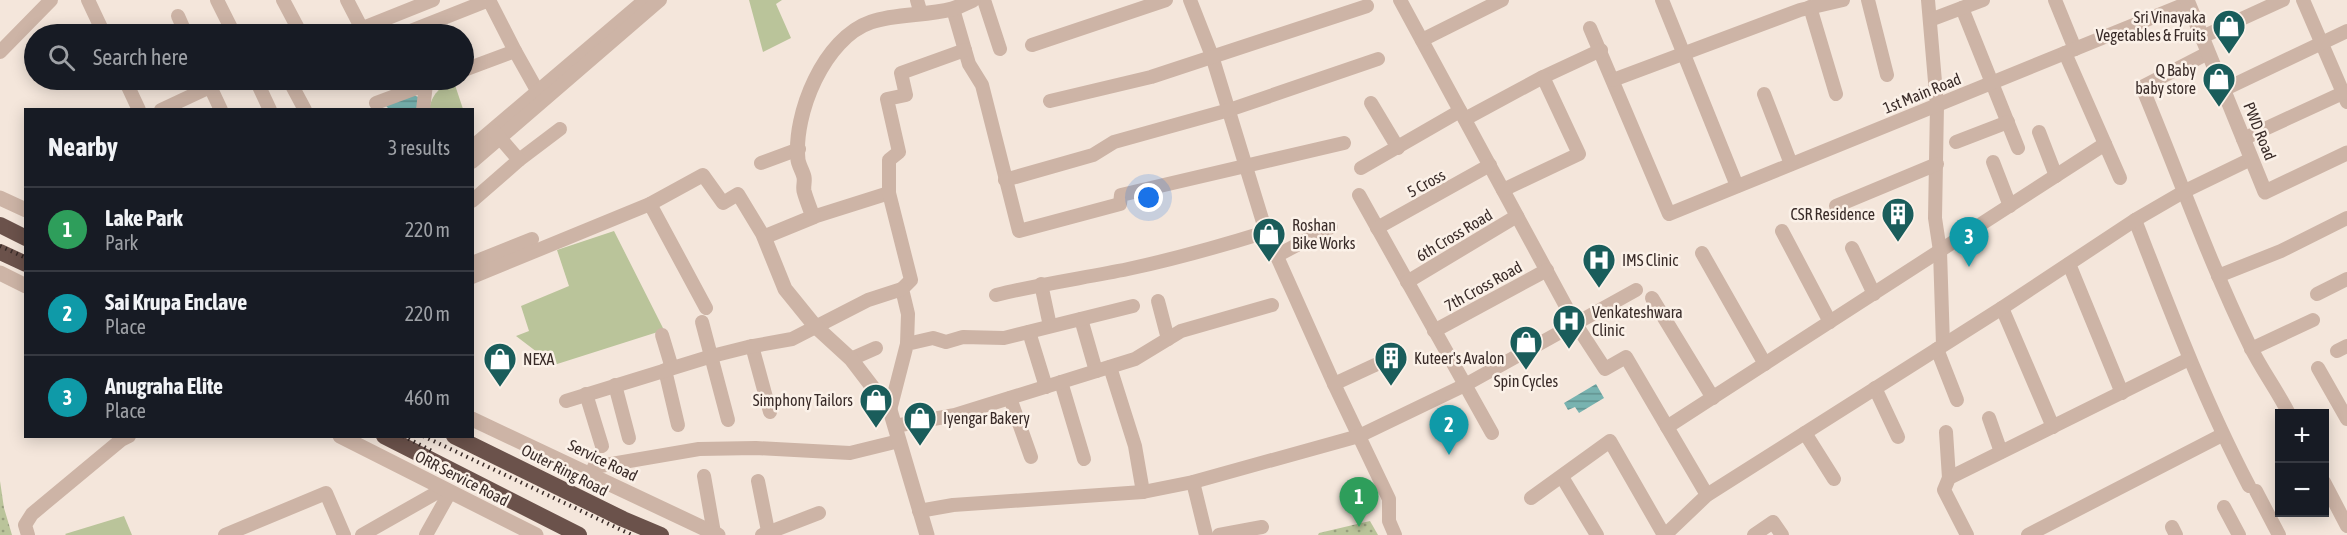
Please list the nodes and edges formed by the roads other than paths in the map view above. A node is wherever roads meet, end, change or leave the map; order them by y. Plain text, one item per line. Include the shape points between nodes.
1 (51, 0) edge
2 (88, 0) edge
3 (217, 0) edge
4 (283, 0) edge
5 (347, 0) edge
6 (433, 0) edge
7 (645, 0) edge
8 (660, 0) edge
9 (973, 0) edge
10 (984, 0) edge
11 (1166, 0) edge
12 (1190, 0) edge
13 (1400, 0) edge
14 (1502, 0) edge
15 (1662, 0) edge
16 (1843, 0) edge
17 (1868, 0) edge
18 (1928, 0) edge
19 (1983, 0) edge
20 (2055, 0) edge
21 (2283, 0) edge
22 (2303, 0) edge
23 (2187, 2) edge
24 (414, 4) edge
25 (1367, 6) dead end
26 (1803, 6) edge
27 (919, 7) edge
28 (1962, 8) junction
29 (953, 9) junction
30 (178, 16) dead end
31 (1930, 20) junction
32 (27, 24) edge
33 (99, 24) edge
34 (182, 24) edge
35 (229, 24) edge
36 (296, 24) edge
37 (359, 24) edge
38 (372, 24) edge
39 (428, 24) edge
40 (24, 28) edge
41 (1590, 28) dead end
42 (2347, 31) edge
43 (2202, 37) junction
44 (1422, 40) junction
45 (2322, 44) junction
46 (1032, 45) dead end
47 (1000, 49) dead end
48 (965, 50) junction
49 (515, 51) junction
50 (1601, 51) junction
51 (2070, 51) junction
52 (0, 52) edge
53 (2208, 53) junction
54 (1683, 54) junction
55 (1212, 56) junction
56 (1378, 58) dead end
57 (474, 66) edge
58 (1887, 75) dead end
59 (1543, 77) junction
60 (1613, 80) junction
61 (1992, 82) junction
62 (129, 90) edge
63 (196, 90) edge
64 (211, 90) edge
65 (261, 90) edge
66 (294, 90) edge
67 (411, 90) edge
68 (429, 90) edge
69 (2223, 90) junction
70 (538, 92) junction
71 (1764, 94) dead end
72 (1836, 94) dead end
73 (2346, 95) edge
74 (1050, 101) dead end
75 (376, 103) dead end
76 (1371, 103) dead end
77 (1937, 105) junction
78 (137, 108) edge
79 (164, 108) edge
80 (220, 108) edge
81 (269, 108) edge
82 (304, 108) edge
83 (424, 108) edge
84 (1229, 110) junction
85 (1462, 115) junction
86 (2008, 122) junction
87 (560, 129) dead end
88 (2039, 132) dead end
89 (496, 134) junction
90 (2243, 139) junction
91 (1956, 142) dead end
92 (1344, 143) dead end
93 (2105, 144) junction
94 (474, 146) edge
95 (1398, 148) junction
96 (2018, 148) dead end
97 (799, 149) junction
98 (2347, 153) edge
99 (2252, 159) junction
100 (474, 160) edge
101 (519, 160) junction
102 (1993, 162) dead end
103 (761, 163) dead end
104 (1791, 164) junction
105 (1936, 164) junction
106 (1490, 165) junction
107 (1246, 166) junction
108 (1361, 168) dead end
109 (2056, 176) junction
110 (2120, 178) dead end
111 (1005, 180) junction
112 (1737, 186) junction
113 (1503, 190) junction
114 (2185, 191) junction
115 (890, 193) junction
116 (1359, 195) dead end
117 (0, 198) edge
118 (474, 199) edge
119 (650, 204) junction
120 (1836, 206) dead end
121 (2010, 206) junction
122 (24, 209) edge
123 (1517, 216) junction
124 (813, 217) junction
125 (2347, 218) edge
126 (2135, 220) junction
127 (0, 225) edge
128 (1331, 227) dead end
129 (1377, 228) junction
130 (1782, 231) dead end
131 (1266, 232) junction
132 (24, 237) edge
133 (764, 237) junction
134 (532, 239) dead end
135 (1852, 248) dead end
136 (1940, 251) junction
137 (0, 252) edge
138 (1702, 253) dead end
139 (1276, 256) junction
140 (474, 262) edge
141 (24, 263) edge
142 (2069, 264) junction
143 (1547, 270) junction
144 (0, 273) edge
145 (474, 275) edge
146 (2218, 276) junction
147 (2347, 279) edge
148 (1407, 282) junction
149 (1041, 284) junction
150 (24, 285) edge
151 (902, 289) junction
152 (1635, 290) dead end
153 (1874, 294) junction
154 (2318, 294) dead end
155 (996, 295) dead end
156 (1652, 298) dead end
157 (1158, 301) dead end
158 (1272, 305) dead end
159 (1133, 306) dead end
160 (2002, 308) junction
161 (1081, 319) junction
162 (2313, 320) dead end
163 (1830, 322) junction
164 (1575, 323) junction
165 (815, 326) junction
166 (1050, 326) junction
167 (1434, 331) junction
168 (1029, 332) junction
169 (662, 335) dead end
170 (1168, 339) junction
171 (907, 344) junction
172 (752, 346) junction
173 (1940, 347) junction
174 (876, 348) dead end
175 (2251, 349) junction
176 (712, 356) junction
177 (851, 359) junction
178 (2189, 359) junction
179 (1765, 364) junction
180 (1375, 365) dead end
181 (1110, 367) junction
182 (2318, 368) dead end
183 (668, 369) junction
184 (1096, 371) junction
185 (1061, 382) junction
186 (1334, 384) junction
187 (615, 385) junction
188 (1465, 386) junction
189 (1046, 387) junction
190 (1875, 388) junction
191 (2122, 393) junction
192 (586, 394) junction
193 (1010, 398) junction
194 (1713, 398) junction
195 (1957, 400) dead end
196 (566, 401) dead end
197 (2286, 409) edge
198 (890, 410) junction
199 (770, 412) dead end
200 (1989, 418) dead end
201 (2347, 419) edge
202 (474, 420) edge
203 (728, 420) dead end
204 (678, 425) dead end
205 (1667, 427) junction
206 (2053, 427) junction
207 (1946, 432) dead end
208 (1492, 433) dead end
209 (1805, 433) junction
210 (897, 434) junction
211 (2222, 435) junction
212 (1359, 436) junction
213 (1898, 437) dead end
214 (125, 438) edge
215 (344, 438) edge
216 (388, 438) edge
217 (458, 438) edge
218 (629, 438) dead end
219 (602, 446) dead end
220 (2001, 452) junction
221 (1030, 457) dead end
222 (1084, 459) dead end
223 (704, 476) dead end
224 (595, 477) junction
225 (1562, 477) junction
226 (1949, 478) junction
227 (1834, 479) dead end
228 (758, 481) dead end
229 (1193, 482) junction
230 (2329, 490) edge
231 (447, 491) junction
232 (1143, 492) junction
233 (1707, 495) junction
234 (1531, 498) dead end
235 (2224, 507) dead end
236 (919, 511) junction
237 (819, 513) dead end
238 (2347, 526) edge
239 (1262, 527) dead end
240 (765, 533) edge
241 (716, 534) edge
242 (28, 535) edge
243 (225, 535) edge
244 (344, 535) edge
245 (362, 535) edge
246 (426, 535) edge
247 (536, 535) edge
248 (579, 535) edge
249 (661, 535) edge
250 (927, 535) edge
251 (1206, 535) edge
252 (1219, 535) edge
253 (1395, 535) edge
254 (1597, 535) edge
255 (1665, 535) edge
256 (1754, 535) edge
257 (1782, 535) edge
258 (1967, 535) edge
259 (2028, 535) edge
260 (2239, 535) edge
261 (2279, 535) edge

1 - 32 street
2 - 33 street
3 - 35 street
4 - 36 street
5 - 37 street
6 - 24 street
7 - 70 street
8 - 89 street
9 - 29 street
10 - 47 street
11 - 46 street
12 - 55 street
13 - 44 street
14 - 44 street
15 - 54 street
16 - 26 street
17 - 58 street
18 - 31 street
19 - 28 street
20 - 51 street
21 - 43 street
22 - 45 street
23 - 43 street, PWD Road
23 - 51 street, 1st Main Road
24 - 38 street
25 - 55 street
26 - 54 street
26 - 72 street
27 - 29 street
27 - 97 street via 869,23 849,36 822,66 809,92
28 - 31 street
28 - 61 street
29 - 48 street
30 - 34 street
31 - 77 street
39 - 49 street via 489,0
40 - 52 street
41 - 50 street
42 - 45 street
43 - 53 street, PWD Road
44 - 85 street
45 - 69 street
45 - 73 street
48 - 111 street via 982,85
48 - 115 street via 901,73 906,95 887,99 899,152 889,160
49 - 57 street
49 - 70 street
50 - 59 street
50 - 60 street
51 - 61 street, 1st Main Road
51 - 93 street
53 - 69 street, PWD Road
53 - 114 street via 2142,87
54 - 60 street
54 - 112 street
55 - 74 street via 1151,77
55 - 84 street
56 - 84 street
59 - 85 street
59 - 113 street via 1579,154
60 - 112 street, 1st Main Road via 1669,214
61 - 77 street, 1st Main Road
61 - 86 street
62 - 78 street
63 - 79 street
64 - 80 street
65 - 81 street
66 - 82 street
67 - 75 street
68 - 83 street
69 - 90 street, PWD Road
70 - 89 street
71 - 104 street
73 - 90 street
76 - 95 street
77 - 104 street, 1st Main Road
77 - 105 street
84 - 107 street
84 - 111 street via 1114,142 1093,155
85 - 95 street
85 - 106 street
86 - 91 street
86 - 96 street
87 - 101 street
88 - 109 street
89 - 94 street
89 - 100 street
89 - 101 street
90 - 99 street, PWD Road
92 - 107 street
93 - 109 street
93 - 110 street
95 - 108 street
97 - 103 street
97 - 124 street via 803,189
98 - 99 street, PWD Road via 2265,192
99 - 114 street
101 - 118 street
102 - 121 street
104 - 112 street, 1st Main Road
105 - 120 street
105 - 136 street via 1935,218
106 - 113 street
106 - 129 street, 5 Cross
107 - 111 street via 1121,195 1120,204 1019,231
107 - 131 street
109 - 121 street
113 - 123 street
114 - 126 street
114 - 146 street
115 - 124 street
115 - 151 street via 911,280
116 - 129 street
117 - 122 street
119 - 133 street via 703,175 723,203 738,195
119 - 145 street
119 - 176 street via 704,315
121 - 136 street
123 - 143 street
123 - 148 street, 6th Cross Road
124 - 133 street
125 - 146 street via 2282,251
126 - 142 street
126 - 178 street
127 - 132 highway
128 - 139 street
129 - 148 street
130 - 163 street
131 - 139 street
131 - 149 street via 1128,269
133 - 165 street via 785,289
134 - 140 street
135 - 153 street
136 - 153 street
136 - 173 street
137 - 141 highway
138 - 179 street
139 - 186 street
142 - 160 street
142 - 191 street
143 - 164 street
143 - 167 street, 7th Cross Road
144 - 150 street
146 - 175 street
147 - 154 street
148 - 167 street
149 - 155 street
149 - 166 street
151 - 165 street via 868,300
151 - 171 street via 908,314
152 - 164 street
153 - 163 street
156 - 194 street
157 - 170 street
158 - 170 street via 1180,331
159 - 161 street
160 - 173 street
160 - 206 street
161 - 166 street
161 - 184 street
162 - 175 street
163 - 179 street
164 - 188 street
164 - 205 street via 1605,369 1626,357
165 - 172 street via 792,339
165 - 177 street
166 - 168 street
167 - 188 street
168 - 171 street via 1004,338 963,337 946,342 933,338
168 - 189 street
169 - 183 street
170 - 181 street via 1134,359
171 - 198 street
172 - 176 street
172 - 199 street
173 - 190 street
173 - 195 street
174 - 177 street
175 - 197 street
176 - 183 street
176 - 203 street
177 - 198 street
178 - 191 street
178 - 211 street
179 - 194 street
180 - 186 street
181 - 184 street
181 - 232 street via 1135,446
182 - 201 street
183 - 187 street
183 - 204 street
184 - 185 street
185 - 189 street
185 - 222 street
186 - 212 street
187 - 192 street
187 - 218 street
188 - 208 street
188 - 212 street
189 - 193 street
190 - 209 street
190 - 213 street
191 - 206 street
192 - 196 street
192 - 219 street
193 - 210 street
193 - 221 street
194 - 205 street
198 - 210 street
200 - 220 street
202 - 224 street, Service Road
205 - 233 street
206 - 220 street
207 - 226 street
209 - 227 street
209 - 233 street
210 - 224 street via 850,453 699,449 594,467
210 - 236 street
211 - 259 street
211 - 261 street
212 - 229 street
212 - 253 street via 1389,499 1389,521
214 - 242 street via 32,514 25,525
215 - 231 street, ORR Service Road
216 - 248 highway
217 - 249 highway, Outer Ring Road
220 - 226 street
223 - 241 street
224 - 241 street, Service Road
225 - 234 street
225 - 254 street
225 - 255 street via 1610,441
226 - 258 street via 1944,490
228 - 240 street
229 - 232 street
229 - 251 street
230 - 238 street
231 - 245 street via 436,493
231 - 246 street
231 - 247 street, ORR Service Road
232 - 236 street via 953,505
233 - 255 street
235 - 260 street
236 - 250 street
237 - 240 street
239 - 252 street
243 - 244 street via 326,493
256 - 257 street via 1773,522

